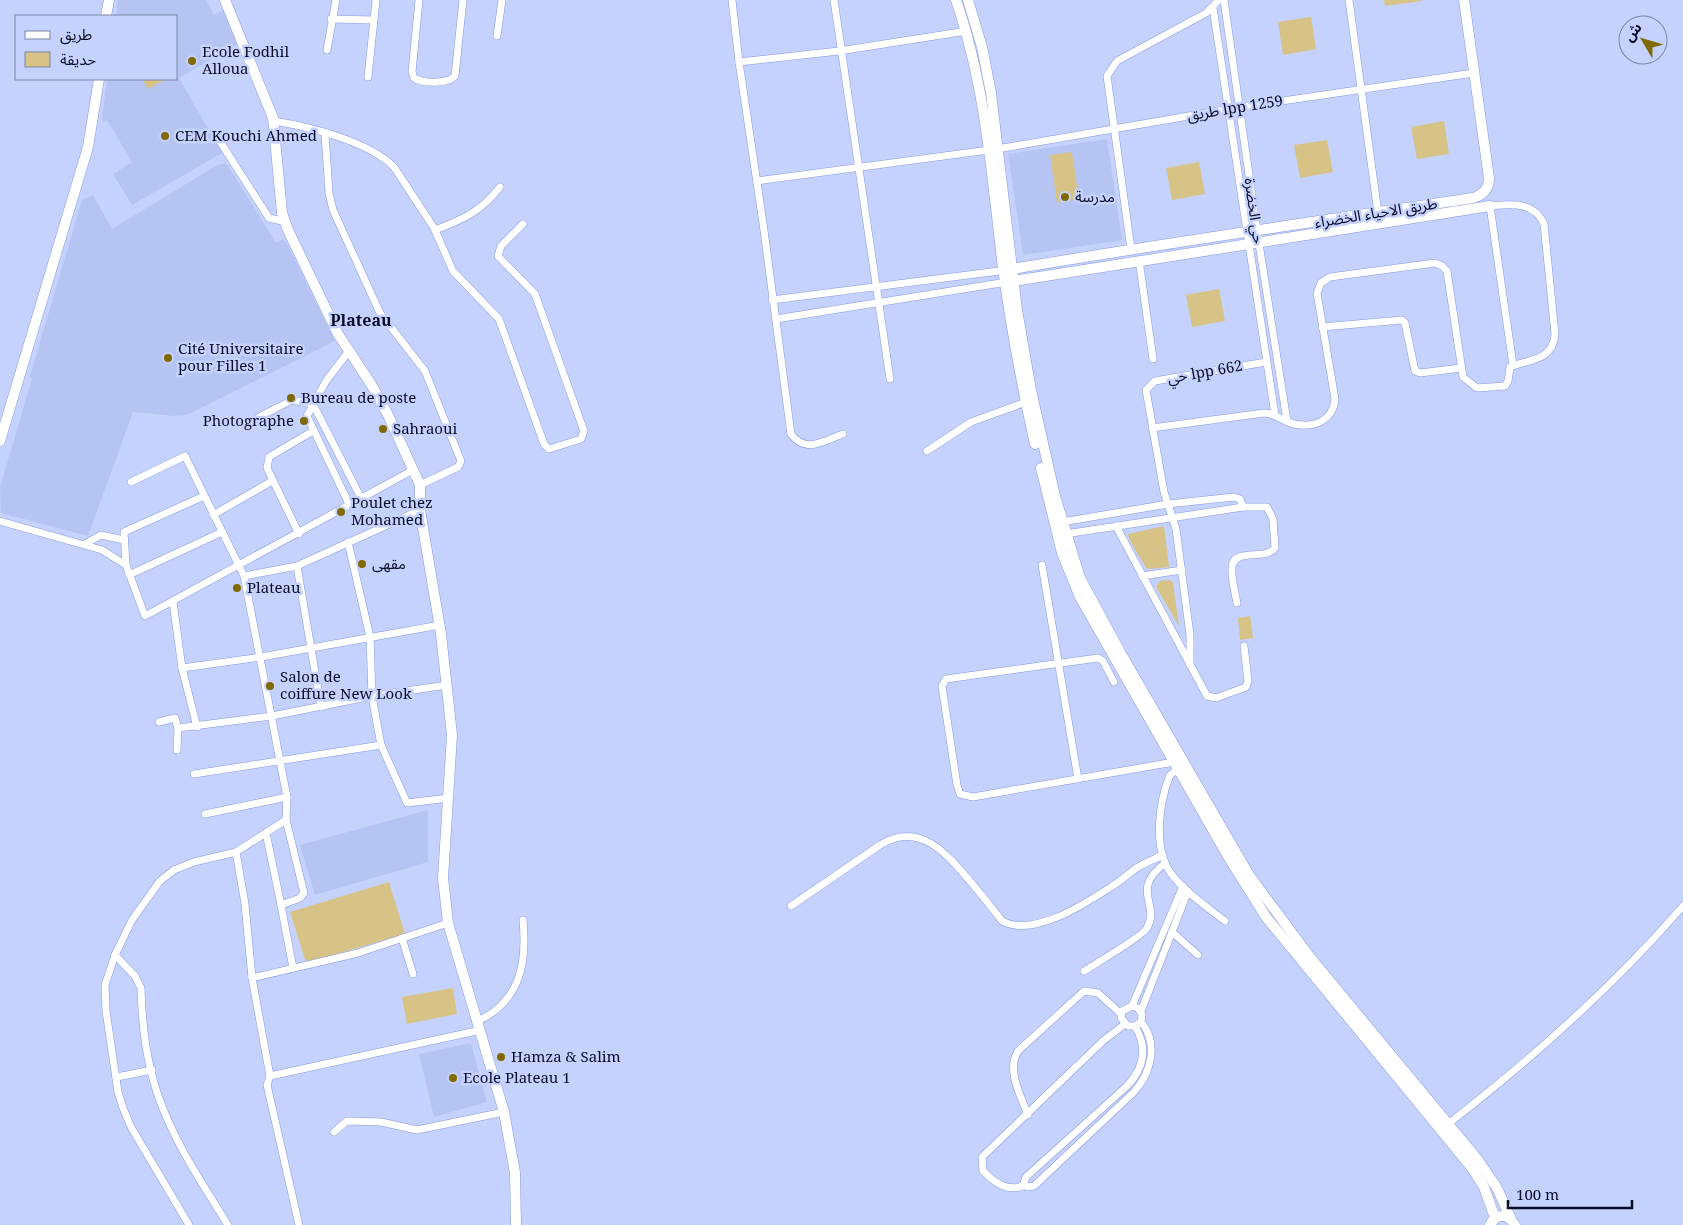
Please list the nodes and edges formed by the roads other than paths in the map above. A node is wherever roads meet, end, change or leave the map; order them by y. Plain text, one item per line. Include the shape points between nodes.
1 (109, 0) edge
2 (225, 0) edge
3 (336, 0) edge
4 (376, 0) edge
5 (419, 0) edge
6 (463, 0) edge
7 (502, 0) edge
8 (732, 0) edge
9 (834, 0) edge
10 (956, 0) edge
11 (968, 0) edge
12 (1219, 0) edge
13 (1224, 0) edge
14 (1349, 0) edge
15 (1464, 0) edge
16 (1213, 8) junction
17 (106, 15) edge
18 (331, 19) junction
19 (374, 20) junction
20 (967, 31) junction
21 (496, 36) dead end
22 (327, 50) dead end
23 (840, 50) junction
24 (738, 62) junction
25 (1474, 73) junction
26 (368, 77) dead end
27 (99, 80) edge
28 (1361, 90) junction
29 (1240, 107) junction
30 (1228, 109) junction
31 (274, 122) junction
32 (1114, 127) junction
33 (325, 134) junction
34 (216, 135) dead end
35 (993, 149) junction
36 (857, 166) junction
37 (756, 181) junction
38 (500, 187) dead end
39 (1490, 206) junction
40 (1378, 213) junction
41 (286, 222) junction
42 (523, 224) dead end
43 (435, 230) junction
44 (1252, 237) junction
45 (1131, 249) junction
46 (1139, 260) junction
47 (1008, 270) junction
48 (1009, 282) junction
49 (876, 286) junction
50 (772, 300) junction
51 (878, 302) junction
52 (776, 319) junction
53 (1322, 327) junction
54 (349, 351) junction
55 (1153, 359) dead end
56 (1266, 362) junction
57 (1513, 365) junction
58 (1461, 368) junction
59 (890, 379) dead end
60 (1026, 402) junction
61 (313, 404) junction
62 (1275, 415) junction
63 (259, 416) dead end
64 (1287, 421) junction
65 (1152, 428) junction
66 (313, 432) junction
67 (843, 434) dead end
68 (0, 441) edge
69 (927, 451) dead end
70 (413, 470) junction
71 (272, 481) junction
72 (131, 482) dead end
73 (420, 485) junction
74 (204, 496) junction
75 (362, 500) junction
76 (1168, 504) junction
77 (350, 506) junction
78 (1243, 507) junction
79 (420, 510) junction
80 (213, 515) junction
81 (1172, 518) junction
82 (0, 521) edge
83 (1062, 522) junction
84 (1116, 526) junction
85 (222, 532) junction
86 (299, 534) junction
87 (1065, 534) junction
88 (124, 540) junction
89 (348, 542) junction
90 (85, 544) junction
91 (126, 565) junction
92 (1042, 565) dead end
93 (297, 566) junction
94 (239, 567) junction
95 (1182, 570) junction
96 (130, 575) junction
97 (244, 576) junction
98 (1142, 576) junction
99 (172, 602) junction
100 (1237, 603) dead end
101 (440, 625) junction
102 (370, 638) junction
103 (1244, 646) dead end
104 (313, 648) junction
105 (262, 657) junction
106 (1058, 663) junction
107 (1190, 665) junction
108 (182, 668) junction
109 (1114, 682) dead end
110 (447, 685) junction
111 (372, 696) junction
112 (321, 707) junction
113 (272, 716) junction
114 (159, 722) dead end
115 (197, 727) junction
116 (178, 728) junction
117 (380, 745) junction
118 (177, 750) dead end
119 (281, 761) junction
120 (1176, 766) junction
121 (194, 774) dead end
122 (1078, 779) junction
123 (288, 797) junction
124 (448, 798) junction
125 (205, 814) dead end
126 (286, 820) junction
127 (266, 834) junction
128 (236, 852) junction
129 (1162, 855) junction
130 (1165, 863) junction
131 (1186, 889) junction
132 (281, 905) junction
133 (791, 906) dead end
134 (1683, 906) edge
135 (523, 920) dead end
136 (1225, 920) dead end
137 (448, 923) junction
138 (1172, 932) junction
139 (402, 938) junction
140 (1198, 954) dead end
141 (115, 956) junction
142 (1153, 958) junction
143 (1160, 962) junction
144 (293, 968) junction
145 (1084, 971) dead end
146 (413, 974) dead end
147 (252, 978) junction
148 (1132, 1006) junction
149 (1141, 1011) junction
150 (1121, 1014) junction
151 (1124, 1024) junction
152 (1138, 1024) junction
153 (480, 1026) junction
154 (152, 1070) junction
155 (270, 1076) junction
156 (117, 1077) junction
157 (1122, 1090) junction
158 (1129, 1096) junction
159 (504, 1112) junction
160 (1028, 1115) junction
161 (1448, 1124) junction
162 (334, 1132) dead end
163 (1025, 1186) junction
164 (1492, 1221) edge
165 (1513, 1222) edge
166 (189, 1225) edge
167 (228, 1225) edge
168 (299, 1225) edge
169 (516, 1225) edge

1 - 17 main road
2 - 31 main road
3 - 18 street
4 - 19 street
5 - 6 street via 414,78 449,81 457,73
7 - 21 street
8 - 24 street
9 - 23 street
10 - 20 main road
11 - 35 main road via 987,70
12 - 16 street
13 - 29 street, حي الخضرة
14 - 28 street
15 - 25 main road
16 - 30 street
16 - 32 street via 1112,66 1107,76
18 - 19 street
18 - 22 street
19 - 26 street
20 - 23 street
20 - 35 main road
23 - 24 street
23 - 36 street
24 - 37 street
25 - 28 street, طريق lpp 1259
25 - 40 main road, طريق الاحياء الخضراء via 1488,187 1478,196
27 - 68 main road via 88,147
28 - 29 street, طريق lpp 1259
28 - 40 street
29 - 30 street, طريق lpp 1259
29 - 44 street, حي الخضرة
30 - 32 street, طريق lpp 1259
30 - 44 street
31 - 33 street
31 - 41 main road via 282,212
32 - 35 street, طريق lpp 1259
32 - 45 street
33 - 43 street via 365,146 386,159 403,178
33 - 73 street via 333,210 380,313 425,371 461,461 458,467
34 - 41 street via 269,218
35 - 36 street, طريق lpp 1259
35 - 47 main road
36 - 37 street, طريق lpp 1259
36 - 49 street
37 - 50 street
38 - 43 street via 480,210
39 - 44 main road
39 - 57 street
39 - 57 street via 1521,204 1536,212 1544,224 1554,340 1544,356
40 - 44 main road, طريق الاحياء الخضراء
41 - 54 main road via 330,318
42 - 43 street via 501,246 498,256 534,294 584,431 581,439 549,449 544,444 499,319 453,271
44 - 45 main road, طريق الاحياء الخضراء
44 - 46 main road
44 - 56 street
44 - 64 street, حي الخضرة
45 - 47 main road, طريق الاحياء الخضراء
46 - 48 main road
46 - 55 street
47 - 48 main road
47 - 49 street
48 - 51 street
48 - 60 main road
48 - 83 main road via 1036,417
49 - 50 street
49 - 51 street
50 - 52 street
51 - 52 street
51 - 59 street
52 - 67 street via 791,434 798,443 806,446
53 - 58 street via 1402,320 1415,371
53 - 58 street via 1317,293 1325,280 1439,264 1447,272
53 - 64 street via 1335,399 1332,412 1320,422 1296,424
54 - 61 street
54 - 70 main road via 388,415
56 - 62 street
56 - 65 street, حي lpp 662 via 1152,382 1146,394
57 - 58 street via 1508,370 1506,385 1483,388 1466,382
60 - 69 street via 971,422
60 - 120 main road via 1058,537 1073,582 1094,625
61 - 63 street via 292,400
61 - 66 street via 307,416
61 - 75 street
62 - 64 street
62 - 65 street via 1264,413
65 - 76 street, حي lpp 662
66 - 71 street via 269,457 267,468
66 - 77 street
70 - 73 main road
70 - 75 street
71 - 80 street
71 - 86 street
72 - 74 street via 184,456
73 - 79 main road
74 - 80 street
74 - 88 street via 124,532
75 - 77 street
76 - 78 street via 1236,497 1242,501
76 - 81 street, حي lpp 662
76 - 83 street
77 - 86 street
78 - 81 street
78 - 100 street via 1263,506 1270,510 1276,545 1270,553 1240,556 1234,561 1232,569
79 - 89 street
79 - 101 main road
80 - 85 street
81 - 84 street
81 - 95 street, حي lpp 662
82 - 90 street
83 - 87 main road
84 - 87 street
84 - 98 street
85 - 94 street
85 - 96 street
86 - 94 street via 261,552
87 - 161 main road via 1094,606 1249,875 1319,969
88 - 90 street via 101,535
88 - 91 street
89 - 93 street
89 - 102 street
90 - 91 street
91 - 96 street
92 - 106 street
93 - 97 street
93 - 104 street
94 - 97 street
94 - 99 street
95 - 98 street
95 - 107 street, حي lpp 662 via 1190,635
96 - 99 street via 145,616
97 - 105 street
98 - 107 street
99 - 108 street
101 - 102 street
101 - 110 main road
102 - 104 street
102 - 111 street
103 - 107 street via 1248,681 1243,689 1210,697 1204,693
104 - 105 street
104 - 112 street
105 - 108 street
105 - 113 street
106 - 109 street via 1098,658
106 - 122 street
106 - 122 street via 944,680 942,686 957,785 960,794 968,798
108 - 115 street
110 - 111 street
110 - 124 main road via 452,735
111 - 112 street
111 - 117 street
112 - 113 street
113 - 115 street
113 - 119 street
114 - 116 street via 175,718
115 - 116 street
116 - 118 street
117 - 119 street
117 - 124 street via 407,803
119 - 121 street
119 - 123 street
120 - 122 street
120 - 129 street via 1170,775 1162,804
120 - 164 main road via 1266,916 1472,1168 1484,1187
123 - 125 street
123 - 126 street
124 - 137 main road via 443,878
126 - 127 street
126 - 132 street via 304,893 300,898
127 - 128 street
127 - 132 street
128 - 141 street via 194,862 174,870 160,881 132,920
128 - 147 street
129 - 130 street
129 - 133 street via 1073,909 1039,924 1017,926 1002,921 942,850 926,841 900,836 880,845
130 - 131 street
130 - 145 street via 1148,881 1148,928
131 - 136 street
131 - 138 street
131 - 142 street
132 - 144 street
134 - 161 street via 1643,952 1560,1032
135 - 153 street via 524,963 515,988
137 - 139 street
137 - 153 main road
138 - 140 street
138 - 143 street
139 - 144 street via 358,953
139 - 146 street
141 - 154 street via 135,976 141,988
141 - 156 street via 105,985
142 - 143 street
142 - 148 street
143 - 149 street
144 - 147 street
147 - 155 street
148 - 149 street
148 - 150 street
149 - 152 street
150 - 151 street
150 - 160 street via 1098,993 1084,991 1018,1051 1012,1068
151 - 152 street
151 - 160 street
152 - 157 street via 1144,1056 1136,1075
152 - 158 street via 1150,1037 1151,1057 1142,1082
153 - 155 street
153 - 159 main road
154 - 156 street
154 - 167 street via 164,1111
155 - 168 street via 267,1086
156 - 166 street via 118,1092 132,1127
157 - 158 street
157 - 163 street via 1026,1177
158 - 163 street via 1034,1186
159 - 162 street via 417,1130 381,1122 347,1121
159 - 169 main road via 515,1173
160 - 163 street via 985,1153 981,1161 983,1171 1003,1187
161 - 165 main road via 1488,1174
164 - 165 main road via 1501,1216

